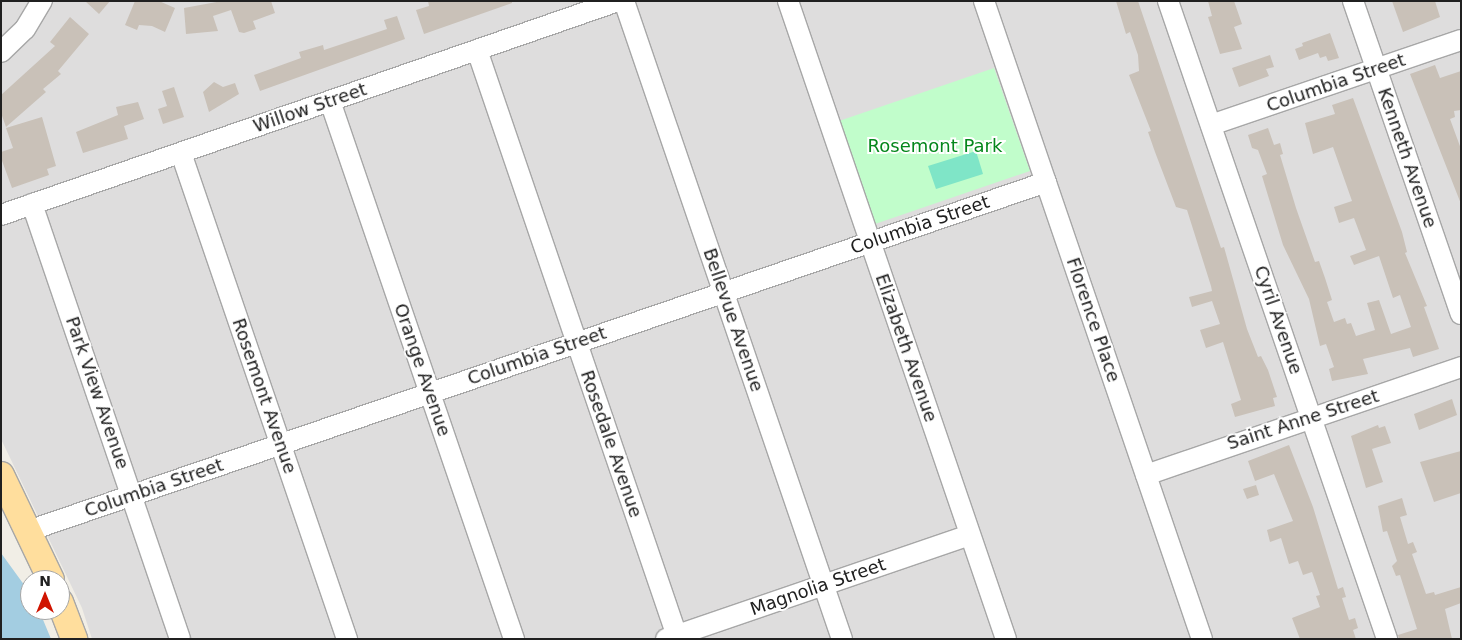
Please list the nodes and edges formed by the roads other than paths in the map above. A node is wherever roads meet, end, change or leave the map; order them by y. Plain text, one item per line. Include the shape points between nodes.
1 (42, 1) edge
2 (618, 1) edge
3 (624, 1) edge
4 (788, 1) edge
5 (984, 1) edge
6 (1168, 1) edge
7 (1353, 1) edge
8 (1461, 40) edge
9 (476, 50) junction
10 (1, 52) edge
11 (1376, 69) junction
12 (330, 101) junction
13 (1211, 126) junction
14 (181, 152) junction
15 (1046, 182) junction
16 (32, 204) junction
17 (1, 215) edge
18 (870, 242) junction
19 (724, 292) junction
20 (1461, 314) edge
21 (577, 343) junction
22 (1461, 367) edge
23 (430, 393) junction
24 (1311, 418) junction
25 (281, 444) junction
26 (1, 475) edge
27 (1146, 475) junction
28 (131, 495) junction
29 (28, 531) junction
30 (970, 535) junction
31 (46, 570) edge
32 (824, 585) junction
33 (67, 620) edge
34 (674, 638) edge
35 (74, 639) edge
36 (180, 639) edge
37 (347, 639) edge
38 (514, 639) edge
39 (842, 639) edge
40 (1006, 639) edge
41 (1202, 639) edge
42 (1387, 639) edge

1 - 10 street via 25,29
2 - 9 street, Willow Street
3 - 19 street, Bellevue Avenue
4 - 18 street, Elizabeth Avenue
5 - 15 street, Florence Place
6 - 13 street, Cyril Avenue
7 - 11 street, Kenneth Avenue
8 - 11 street, Columbia Street
9 - 12 street, Willow Street
9 - 21 street, Rosedale Avenue
11 - 13 street, Columbia Street
11 - 20 street, Kenneth Avenue
12 - 14 street, Willow Street
12 - 23 street, Orange Avenue
13 - 24 street, Cyril Avenue
14 - 16 street, Willow Street
14 - 25 street, Rosemont Avenue
15 - 18 street, Columbia Street
15 - 27 street, Florence Place
16 - 17 street, Willow Street
16 - 28 street, Park View Avenue
18 - 19 street, Columbia Street
18 - 30 street, Elizabeth Avenue
19 - 21 street, Columbia Street
19 - 32 street, Bellevue Avenue
21 - 23 street, Columbia Street
21 - 34 street, Rosedale Avenue
22 - 24 street, Saint Anne Street
23 - 25 street, Columbia Street
23 - 38 street, Orange Avenue
24 - 27 street, Saint Anne Street
24 - 42 street, Cyril Avenue
25 - 28 street, Columbia Street
25 - 37 street, Rosemont Avenue
26 - 29 main road
27 - 41 street, Florence Place
28 - 29 street, Columbia Street
28 - 36 street, Park View Avenue
29 - 31 main road
30 - 32 street, Magnolia Street
30 - 40 street, Elizabeth Avenue
32 - 34 street, Magnolia Street
32 - 39 street, Bellevue Avenue
33 - 35 main road

